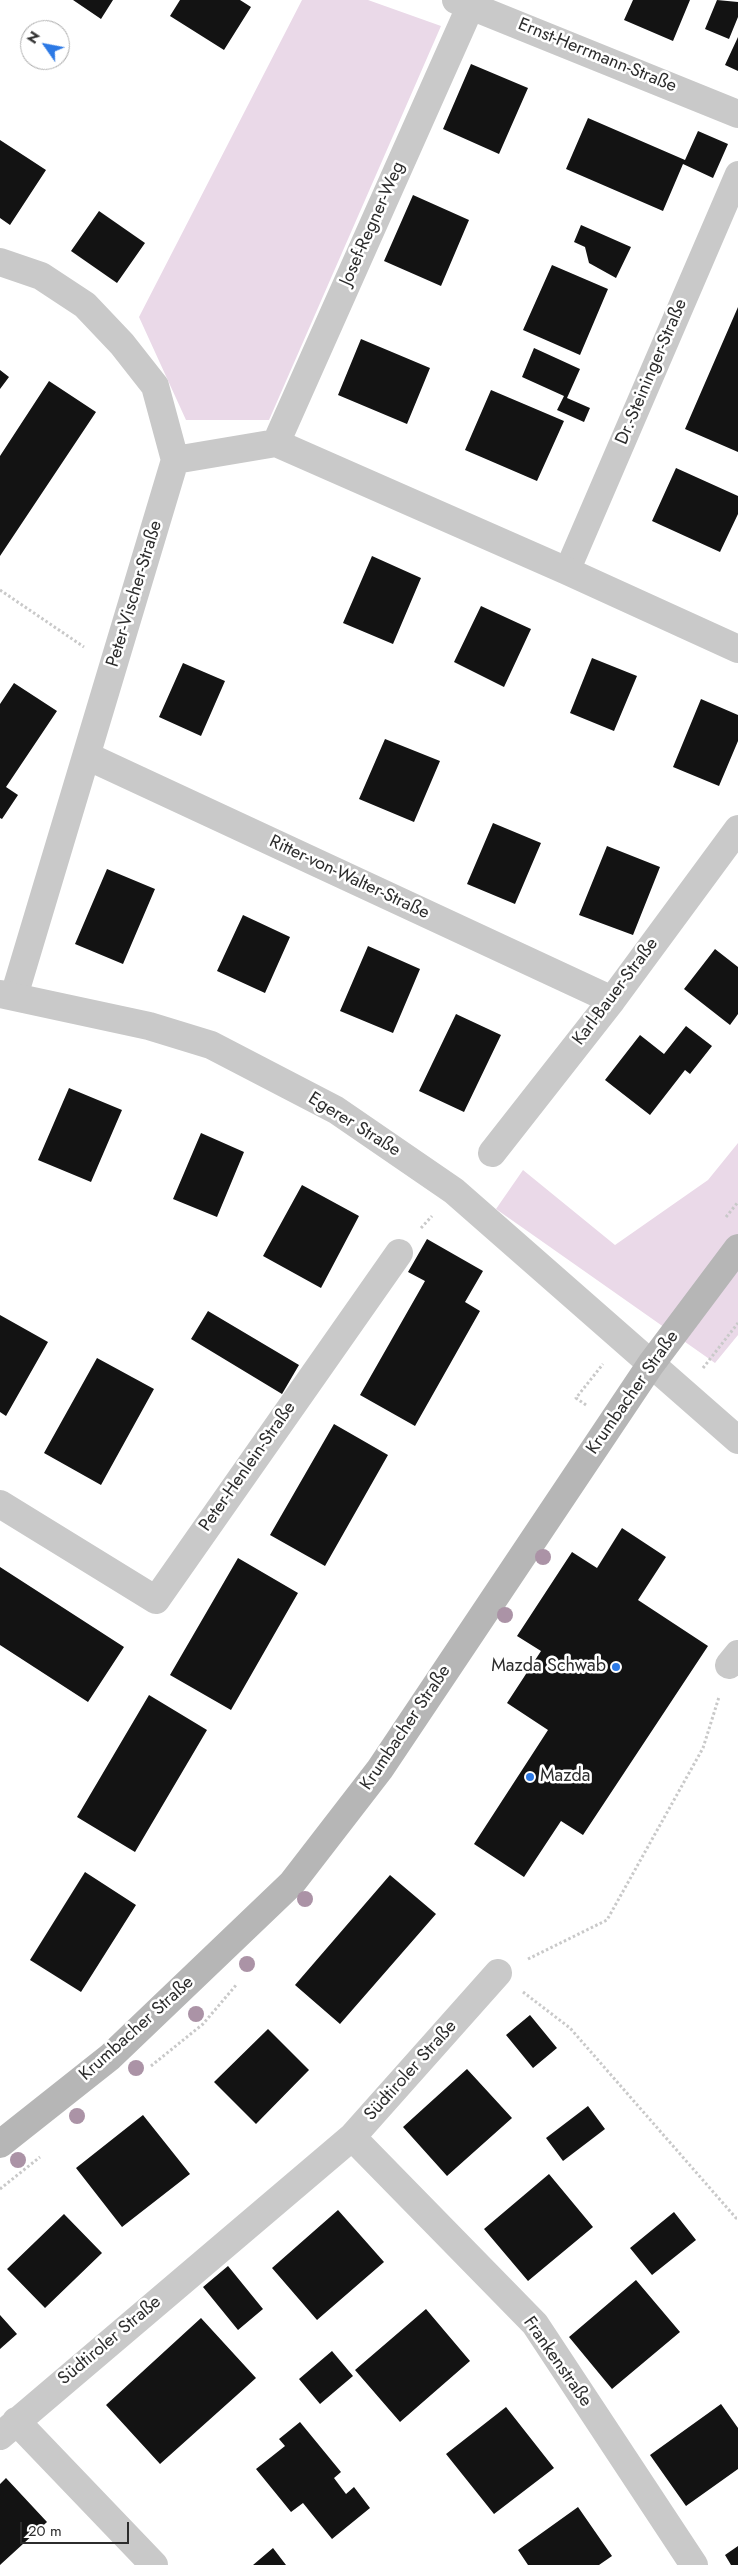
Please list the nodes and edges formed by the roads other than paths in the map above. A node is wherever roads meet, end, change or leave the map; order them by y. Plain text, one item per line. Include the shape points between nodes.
1 (463, 2) edge
2 (738, 114) edge
3 (738, 174) edge
4 (0, 262) edge
5 (276, 443) junction
6 (175, 460) junction
7 (567, 571) junction
8 (738, 649) edge
9 (87, 756) junction
10 (738, 829) edge
11 (7, 995) edge
12 (612, 1000) junction
13 (492, 1153) dead end
14 (738, 1248) edge
15 (399, 1254) road end
16 (651, 1364) junction
17 (738, 1440) edge
18 (0, 1504) edge
19 (498, 1973) road end
20 (352, 2137) junction
21 (0, 2144) edge
22 (8, 2428) edge
23 (154, 2565) edge
24 (694, 2565) edge

1 - 2 street, Ernst-Herrmann-Straße
1 - 5 street, Josef-Regner-Weg
3 - 7 street, Dr.-Steininger-Straße
4 - 6 street via 41,276 85,305 122,344 154,386
5 - 6 street
5 - 7 street
6 - 9 street, Peter-Vischer-Straße
7 - 8 street
9 - 11 street, Peter-Vischer-Straße
9 - 12 street, Ritter-von-Walter-Straße
10 - 12 street, Karl-Bauer-Straße
11 - 16 street, Egerer Straße via 149,1026 211,1045 336,1110 454,1191
12 - 13 street, Karl-Bauer-Straße
14 - 16 main road, Krumbacher Straße
15 - 18 street, Peter-Henlein-Straße via 156,1600
16 - 17 street, Egerer Straße
16 - 21 main road, Krumbacher Straße via 380,1769 292,1883 110,2057
19 - 20 street, Südtiroler Straße
20 - 22 street, Südtiroler Straße
20 - 24 street, Frankenstraße via 535,2324
22 - 23 street

